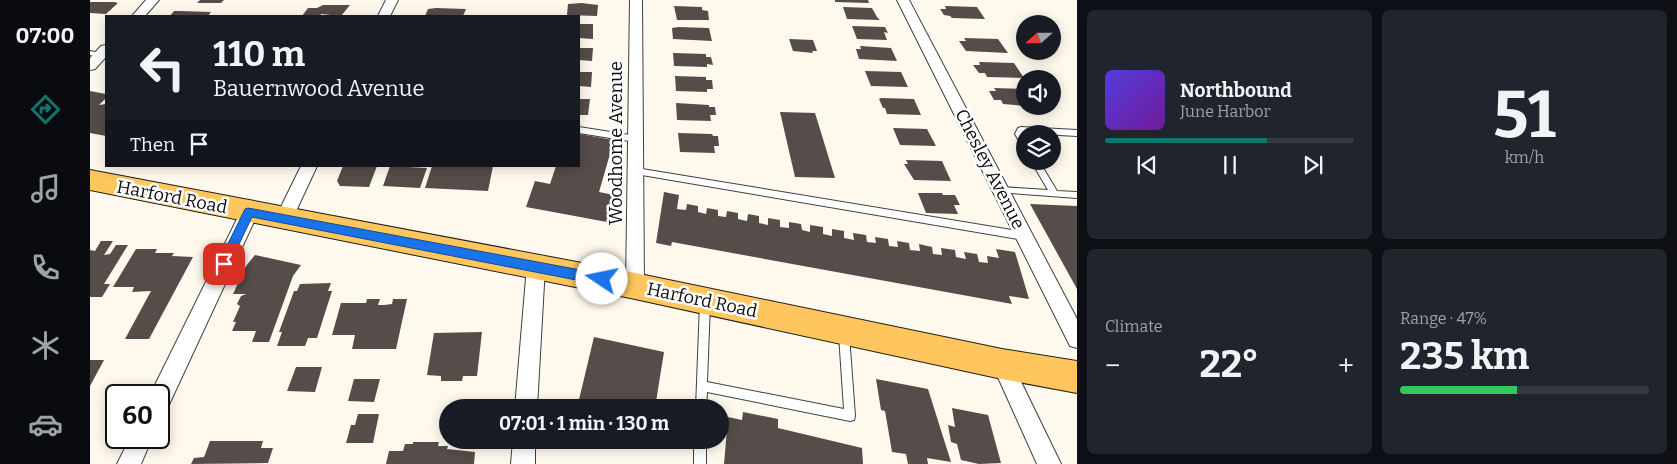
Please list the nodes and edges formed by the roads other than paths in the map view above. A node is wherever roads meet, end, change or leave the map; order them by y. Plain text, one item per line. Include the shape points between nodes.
1 (153, 0) edge
2 (392, 0) edge
3 (636, 0) edge
4 (903, 0) edge
5 (139, 15) edge
6 (384, 15) edge
7 (101, 53) edge
8 (90, 66) edge
9 (580, 130) edge
10 (1061, 132) edge
11 (1077, 133) edge
12 (636, 139) junction
13 (310, 167) edge
14 (1040, 170) edge
15 (636, 172) junction
16 (90, 180) edge
17 (1000, 190) junction
18 (1054, 194) junction
19 (1077, 195) edge
20 (248, 212) junction
21 (284, 219) junction
22 (1024, 236) junction
23 (536, 266) junction
24 (635, 286) junction
25 (706, 301) junction
26 (844, 330) junction
27 (1077, 339) edge
28 (1002, 364) junction
29 (1077, 377) edge
30 (167, 384) edge
31 (702, 386) junction
32 (527, 399) edge
33 (702, 399) edge
34 (136, 449) edge
35 (524, 449) edge
36 (700, 449) edge
37 (129, 464) edge
38 (523, 464) edge
39 (700, 464) edge
40 (1049, 464) edge

1 - 5 street
2 - 6 street
3 - 12 street, Woodhome Avenue
4 - 17 street, Chesley Avenue
7 - 8 street
9 - 12 lane
10 - 11 lane
12 - 15 street, Woodhome Avenue
13 - 21 street
14 - 18 lane
15 - 22 lane
15 - 24 street, Woodhome Avenue
16 - 20 main road, Harford Road
17 - 18 lane
17 - 22 street, Chesley Avenue
18 - 19 lane
20 - 21 main road, Harford Road
20 - 30 street
21 - 23 main road, Harford Road
22 - 27 street, Chesley Avenue
23 - 24 main road, Harford Road
23 - 32 street
24 - 25 main road, Harford Road
25 - 26 main road, Harford Road
25 - 31 lane
26 - 28 main road, Harford Road
26 - 31 lane via 850,416
28 - 29 main road, Harford Road
28 - 40 street
31 - 33 lane
34 - 37 street
35 - 38 street
36 - 39 lane

